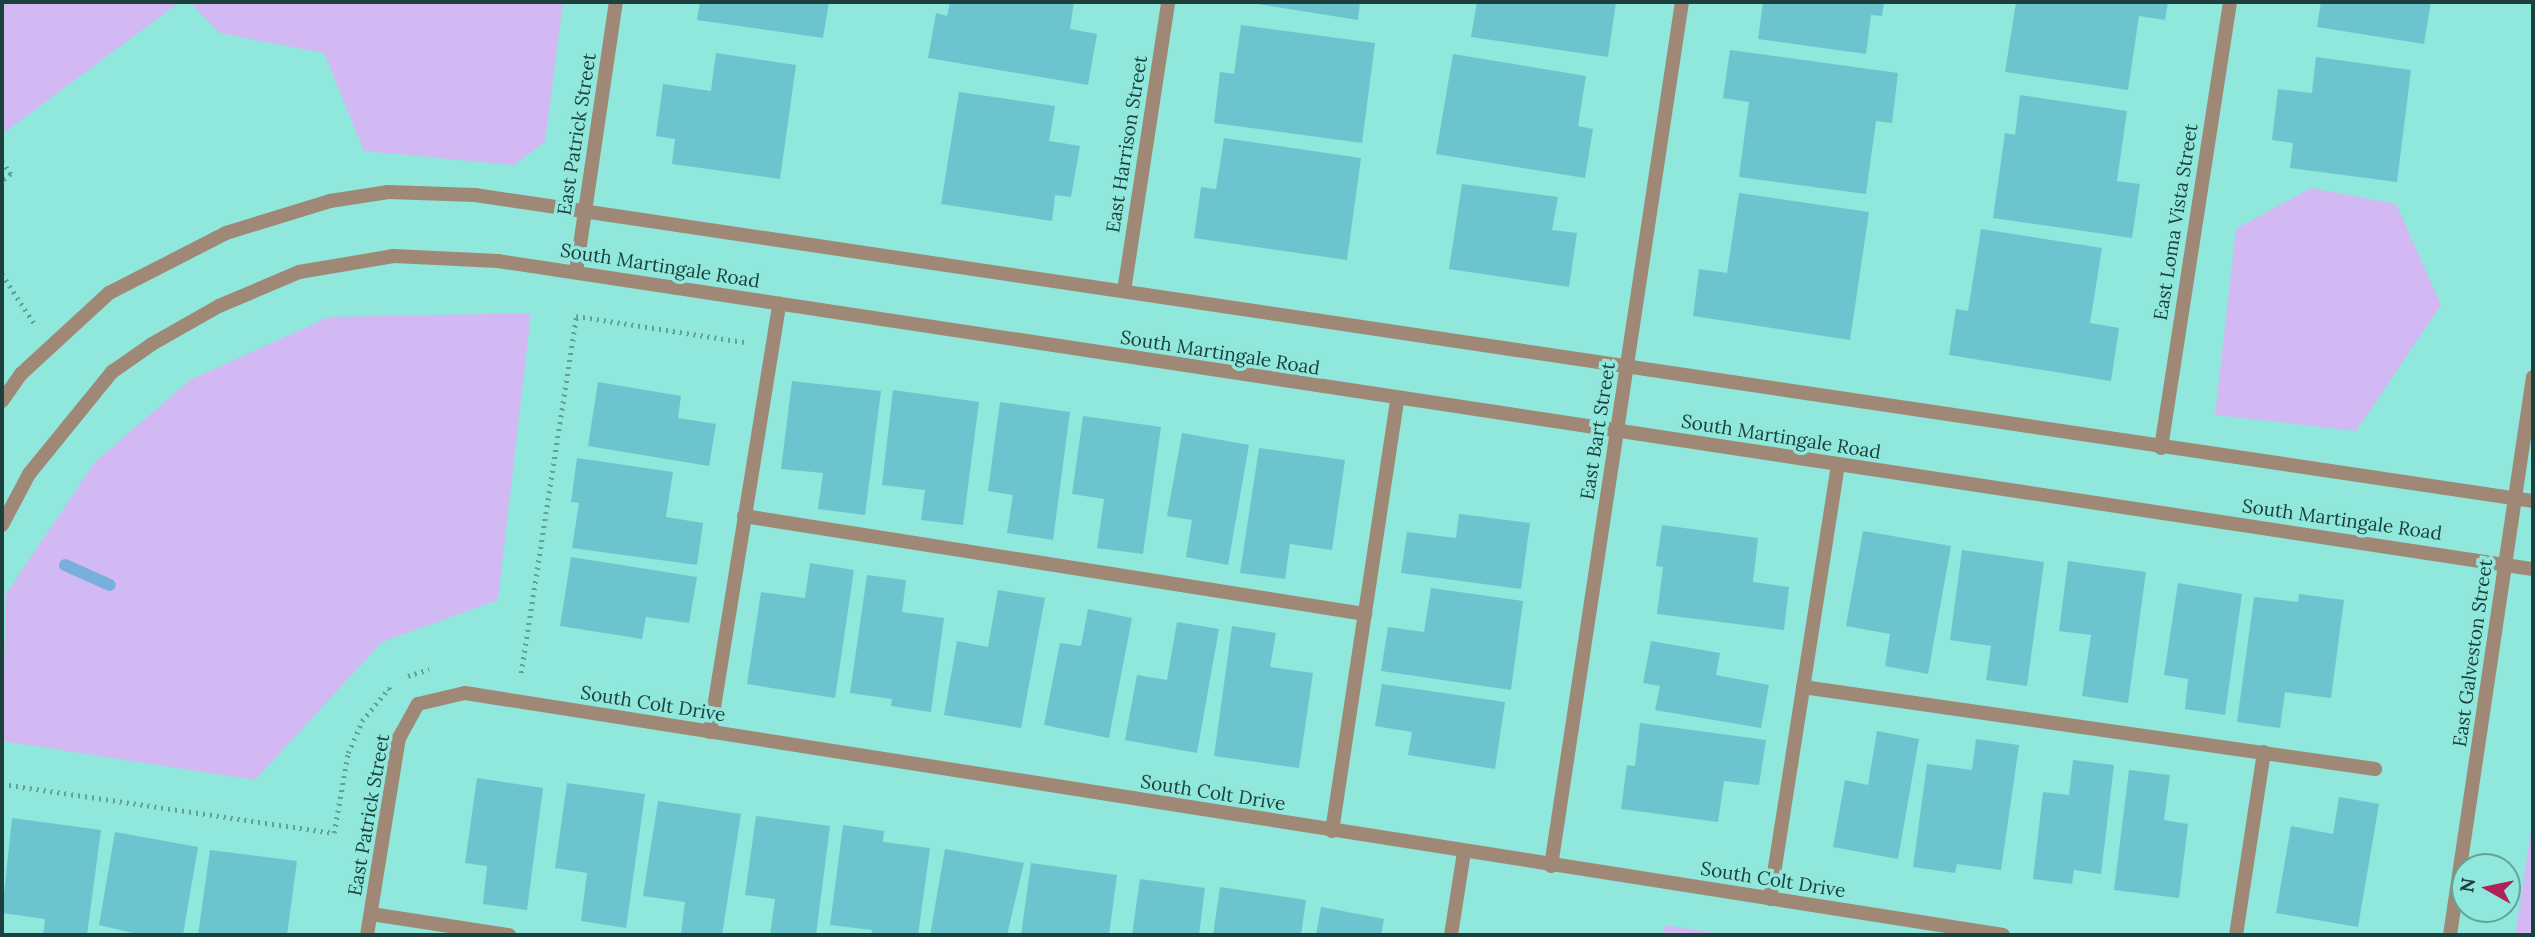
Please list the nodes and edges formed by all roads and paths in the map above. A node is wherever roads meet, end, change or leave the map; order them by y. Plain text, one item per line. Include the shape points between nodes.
1 (616, 2) edge
2 (1168, 2) edge
3 (1682, 2) edge
4 (2230, 2) edge
5 (2, 161) edge
6 (2, 181) edge
7 (584, 212) junction
8 (576, 272) junction
9 (2, 274) edge
10 (1124, 291) junction
11 (779, 304) junction
12 (34, 323) dead end
13 (772, 346) junction
14 (1627, 365) junction
15 (2533, 377) edge
16 (1397, 400) junction
17 (2, 401) edge
18 (1618, 432) junction
19 (2161, 448) junction
20 (1838, 465) junction
21 (2514, 499) junction
22 (2533, 501) edge
23 (744, 516) junction
24 (2, 525) edge
25 (2505, 565) junction
26 (2533, 569) edge
27 (1365, 614) junction
28 (438, 668) dead end
29 (511, 672) dead end
30 (1803, 687) junction
31 (389, 688) junction
32 (415, 710) junction
33 (710, 732) junction
34 (2264, 752) junction
35 (2375, 769) dead end
36 (2, 784) edge
37 (1332, 831) junction
38 (1464, 852) junction
39 (1552, 866) junction
40 (1770, 900) junction
41 (371, 914) junction
42 (367, 935) edge
43 (509, 935) edge
44 (1451, 935) edge
45 (2003, 935) edge
46 (2236, 935) edge
47 (2450, 935) edge

1 - 7 street, East Patrick Street
2 - 10 street, East Harrison Street
3 - 14 street, East Bart Street
4 - 19 street, East Loma Vista Street
5 - 6 path via 11,174
7 - 8 street, East Patrick Street
7 - 10 street
7 - 17 street via 475,195 388,191 330,201 226,233 109,293 21,374
8 - 11 street, South Martingale Road
8 - 24 street, South Martingale Road via 498,261 394,256 299,272 219,306 112,372 29,474
9 - 12 path
10 - 14 street
11 - 13 street
11 - 16 street, South Martingale Road
13 - 23 street
13 - 29 path via 576,316 523,673
14 - 18 street, East Bart Street
14 - 19 street
15 - 21 street, East Galveston Street
16 - 18 street, South Martingale Road
16 - 27 street
18 - 20 street, South Martingale Road
18 - 39 street, East Bart Street
19 - 21 street
20 - 25 street, South Martingale Road
20 - 30 street
21 - 22 street
21 - 25 street, East Galveston Street
23 - 27 street
23 - 33 street
25 - 26 street, South Martingale Road
25 - 47 street, East Galveston Street
27 - 37 street
28 - 31 path via 415,671
30 - 34 street
30 - 40 street
31 - 32 path
31 - 36 path via 362,721 348,753 334,833
32 - 33 street, South Colt Drive via 465,693
32 - 41 street, East Patrick Street via 399,737
33 - 37 street, South Colt Drive
34 - 35 street
34 - 46 street
37 - 38 street, South Colt Drive
38 - 39 street, South Colt Drive
38 - 44 street
39 - 40 street, South Colt Drive
40 - 45 street, South Colt Drive
41 - 42 street, East Patrick Street
41 - 43 street

